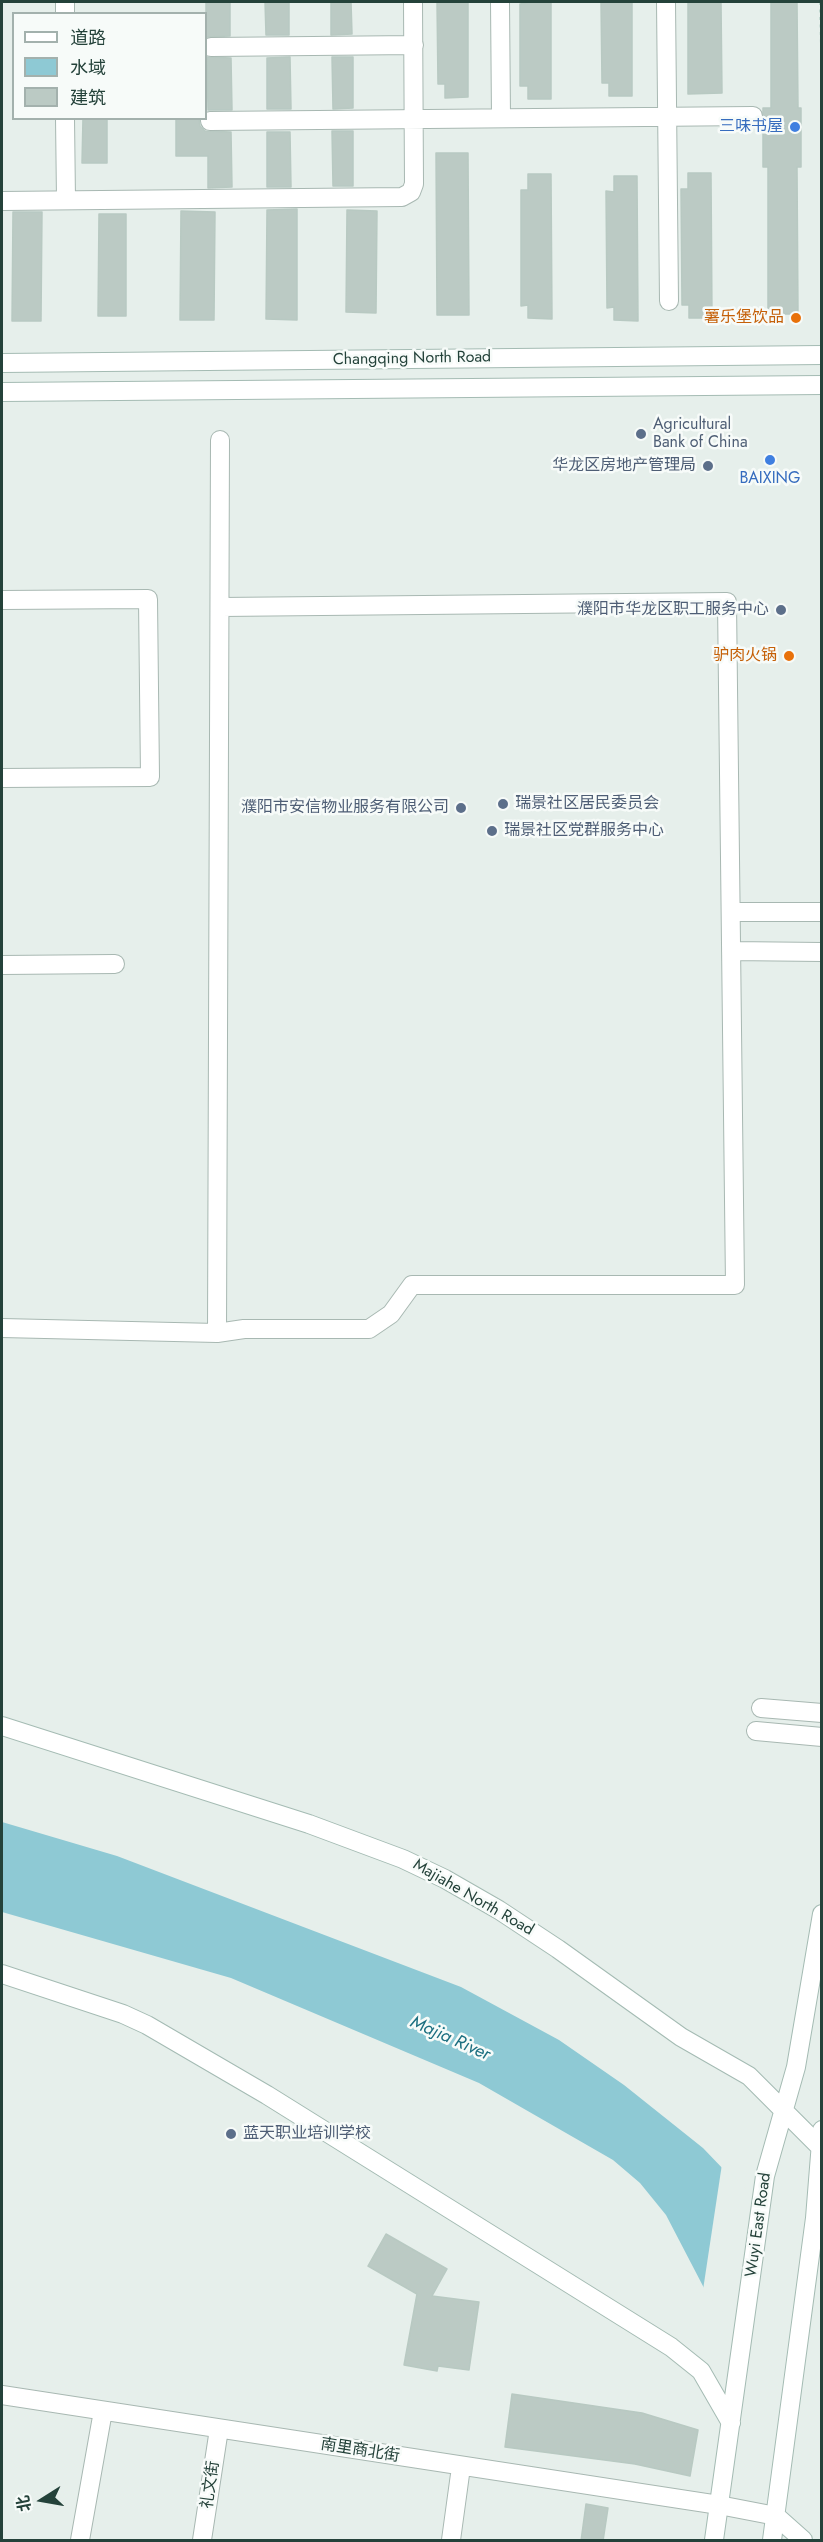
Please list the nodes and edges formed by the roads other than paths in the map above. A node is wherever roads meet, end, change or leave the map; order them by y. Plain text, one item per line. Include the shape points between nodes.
1 (413, 2) edge
2 (500, 2) edge
3 (666, 2) edge
4 (414, 45) junction
5 (211, 47) dead end
6 (667, 116) junction
7 (753, 116) dead end
8 (501, 117) junction
9 (414, 118) junction
10 (65, 120) edge
11 (210, 121) dead end
12 (66, 200) junction
13 (2, 201) edge
14 (669, 301) dead end
15 (822, 355) edge
16 (2, 363) edge
17 (822, 385) edge
18 (2, 392) edge
19 (220, 440) dead end
20 (2, 600) edge
21 (221, 607) junction
22 (2, 778) edge
23 (731, 912) junction
24 (822, 912) edge
25 (731, 951) junction
26 (822, 952) edge
27 (115, 964) dead end
28 (2, 965) edge
29 (2, 1328) edge
30 (217, 1333) junction
31 (761, 1708) dead end
32 (822, 1713) edge
33 (2, 1726) edge
34 (756, 1731) dead end
35 (822, 1737) edge
36 (822, 1914) edge
37 (2, 1974) edge
38 (782, 2110) junction
39 (822, 2130) edge
40 (821, 2149) edge
41 (2, 2395) edge
42 (102, 2411) junction
43 (731, 2423) junction
44 (219, 2429) junction
45 (461, 2467) junction
46 (719, 2505) junction
47 (776, 2516) junction
48 (80, 2541) edge
49 (202, 2541) edge
50 (451, 2541) edge
51 (714, 2541) edge
52 (772, 2541) edge
53 (803, 2541) edge

1 - 4 street
2 - 8 street
3 - 6 street
4 - 5 street
4 - 9 street
6 - 7 street
6 - 8 street
6 - 14 street
8 - 9 street
9 - 11 street
9 - 12 street via 414,184 411,192 402,197
10 - 12 street
12 - 13 street
15 - 16 street, Changqing North Road
17 - 18 street, Changqing North Road
19 - 21 street
20 - 22 street via 148,599 150,777
21 - 23 street via 728,602
21 - 30 street
23 - 24 street
23 - 25 street
25 - 26 street
25 - 30 street via 735,1285 412,1285 391,1314 369,1329 244,1329
27 - 28 street
29 - 30 street
31 - 32 street
33 - 38 street, Majiahe North Road via 309,1824 424,1869 499,1910 681,2037 750,2076
34 - 35 street
36 - 38 street, Wuyi East Road via 796,2067
37 - 43 street via 123,2014 267,2095 671,2347 701,2371
38 - 40 street, Majiahe North Road
38 - 43 street, Wuyi East Road via 765,2176
39 - 40 street
40 - 47 street
41 - 42 street, 南里商北街
42 - 44 street, 南里商北街
42 - 48 street
43 - 46 street, Wuyi East Road
44 - 45 street, 南里商北街
44 - 49 street, 礼文街
45 - 46 street, 南里商北街
45 - 50 street
46 - 47 street, 南里商北街
46 - 51 street, Wuyi East Road
47 - 52 street
47 - 53 street

